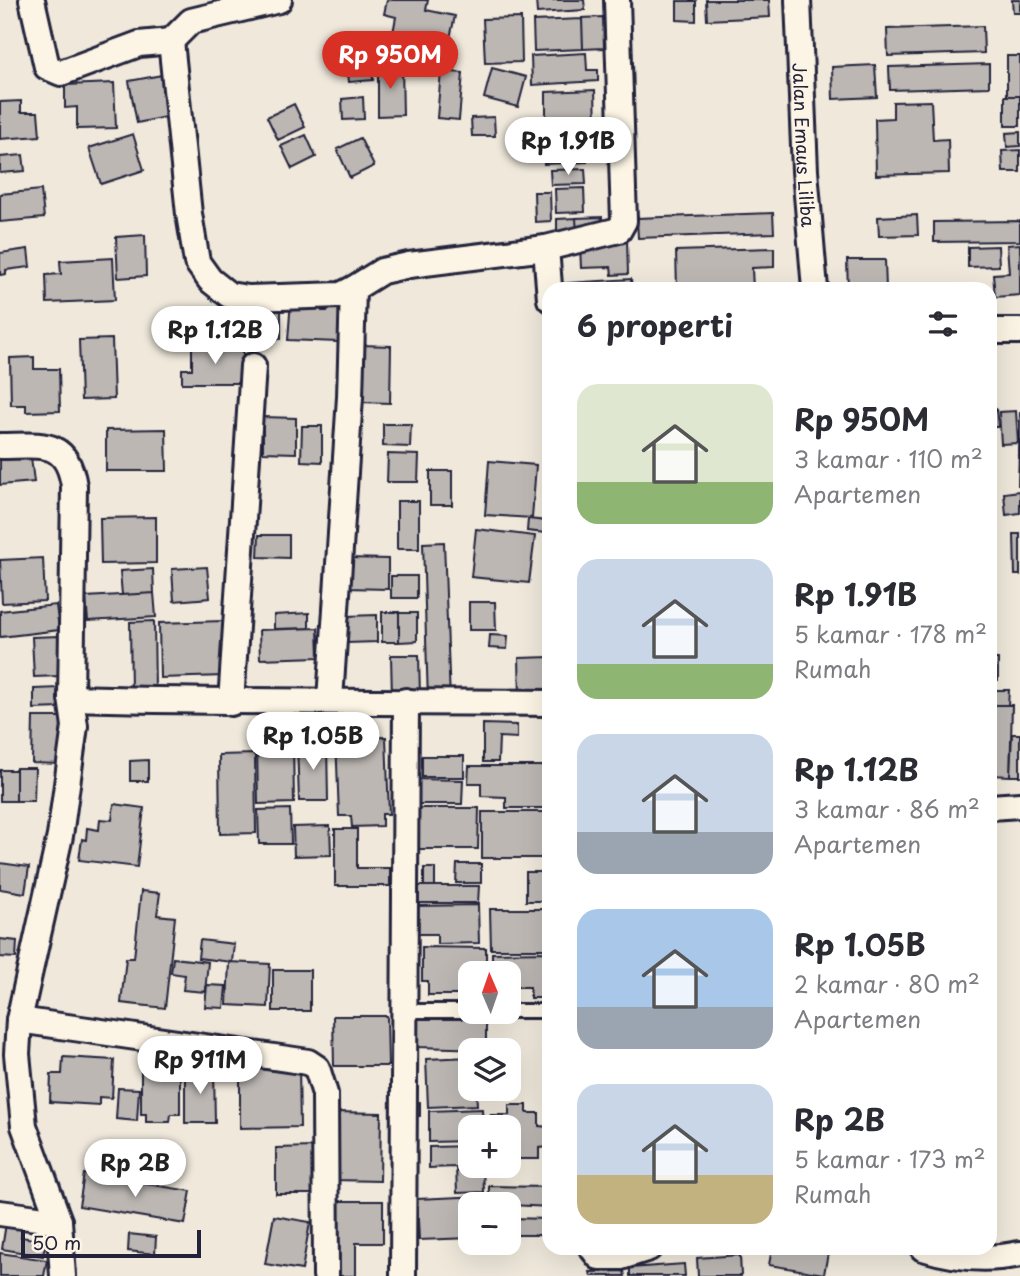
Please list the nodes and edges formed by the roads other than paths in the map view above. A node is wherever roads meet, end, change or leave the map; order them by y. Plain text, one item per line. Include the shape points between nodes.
1 (32, 0) edge
2 (279, 0) edge
3 (617, 0) edge
4 (798, 0) edge
5 (171, 41) junction
6 (546, 248) junction
7 (549, 282) edge
8 (814, 282) edge
9 (353, 289) junction
10 (997, 331) edge
11 (1020, 331) edge
12 (253, 366) dead end
13 (0, 446) edge
14 (71, 698) junction
15 (330, 700) junction
16 (406, 701) junction
17 (231, 703) junction
18 (542, 703) edge
19 (1020, 805) edge
20 (997, 807) edge
21 (404, 1011) junction
22 (458, 1011) edge
23 (522, 1011) edge
24 (542, 1012) edge
25 (19, 1020) junction
26 (9, 1051) edge
27 (0, 1213) edge
28 (59, 1221) junction
29 (1020, 1254) edge
30 (597, 1255) edge
31 (622, 1255) edge
32 (951, 1255) edge
33 (63, 1276) edge
34 (326, 1276) edge
35 (403, 1276) edge

1 - 5 street via 47,68 54,71 75,69 139,44
2 - 5 street via 191,21
3 - 6 street via 624,220 620,230 610,235
4 - 8 street, Jalan Emaus Liliba
5 - 9 street via 197,262 229,295 341,295
6 - 7 street
6 - 9 street via 409,265 382,271
9 - 15 street
10 - 11 street
12 - 17 street
13 - 14 street via 54,448 65,455 71,467
14 - 17 street
14 - 25 street via 75,726 60,836
15 - 16 street
15 - 17 street
16 - 18 street
16 - 21 street
19 - 20 street
21 - 22 lane
21 - 35 street
23 - 24 lane
25 - 26 street
25 - 34 street via 308,1062 317,1068 325,1094
26 - 28 street via 24,1126
27 - 28 street
28 - 33 street
29 - 32 street via 1002,1258
30 - 31 street

